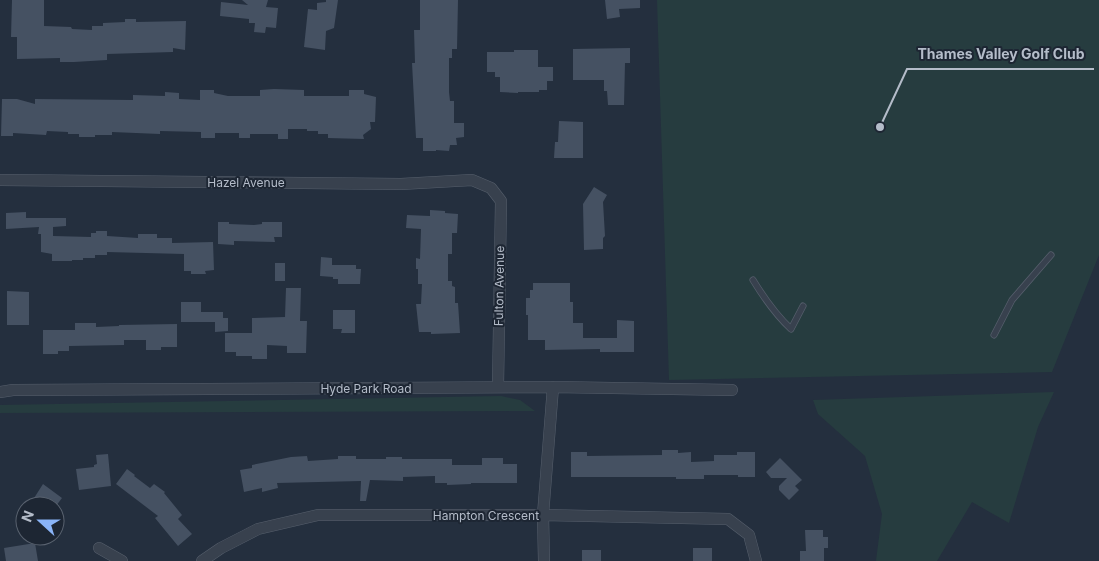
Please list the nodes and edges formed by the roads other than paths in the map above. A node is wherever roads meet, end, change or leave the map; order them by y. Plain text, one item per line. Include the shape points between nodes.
1 (0, 180) edge
2 (492, 188) joint
3 (1051, 255) dead end
4 (753, 280) dead end
5 (803, 306) dead end
6 (994, 335) dead end
7 (498, 387) junction
8 (553, 387) junction
9 (732, 390) dead end
10 (0, 392) edge
11 (543, 515) junction
12 (99, 548) dead end
13 (122, 561) edge
14 (202, 561) edge
15 (544, 561) edge
16 (756, 561) edge

1 - 2 street, Hazel Avenue via 392,184 472,180
2 - 7 street, Fulton Avenue via 501,201
3 - 6 lane via 1012,300
4 - 5 lane via 779,318 791,328
7 - 8 street, Hyde Park Road
7 - 10 street, Hyde Park Road
8 - 9 street, Hyde Park Road
8 - 11 street
11 - 14 street, Hampton Crescent via 318,515 258,529
11 - 15 street
11 - 16 street, Hampton Crescent via 728,519 749,535
12 - 13 street

